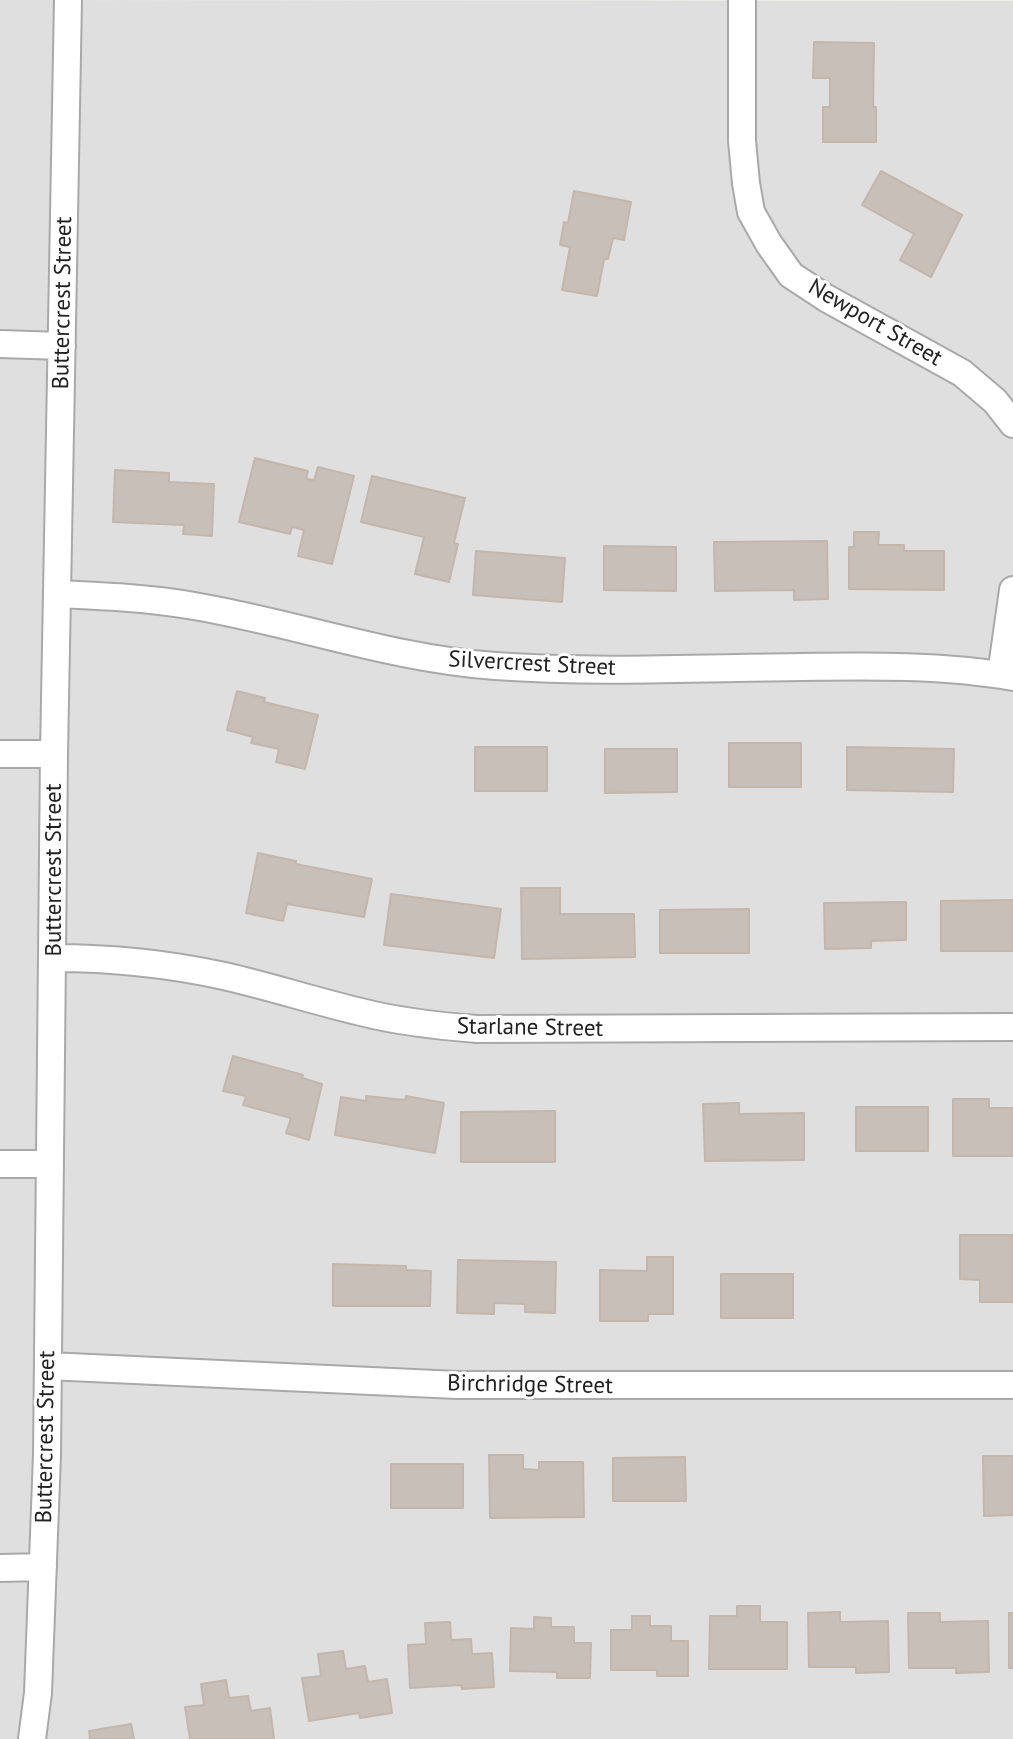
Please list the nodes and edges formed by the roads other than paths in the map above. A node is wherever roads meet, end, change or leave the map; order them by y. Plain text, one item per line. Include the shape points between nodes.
1 (68, 0) edge
2 (742, 0) edge
3 (0, 344) edge
4 (62, 346) junction
5 (1013, 424) edge
6 (1013, 590) edge
7 (57, 594) junction
8 (1007, 676) edge
9 (0, 754) edge
10 (54, 754) junction
11 (53, 958) junction
12 (1013, 1027) edge
13 (0, 1164) edge
14 (50, 1164) junction
15 (48, 1366) junction
16 (1013, 1385) edge
17 (43, 1567) junction
18 (0, 1568) edge
19 (32, 1739) edge

1 - 4 street, Buttercrest Street
2 - 5 street, Newport Street via 746,183 751,212 769,244 791,275 962,373 995,401
3 - 4 street
4 - 7 street, Buttercrest Street
6 - 8 street
7 - 8 street, Silvercrest Street via 195,606 411,656 493,666 849,666
7 - 10 street, Buttercrest Street
9 - 10 street
10 - 11 street, Buttercrest Street
11 - 12 street, Starlane Street via 173,967 367,1014 477,1029
11 - 14 street, Buttercrest Street
13 - 14 street
14 - 15 street, Buttercrest Street
15 - 16 street, Birchridge Street via 457,1385
15 - 17 street, Buttercrest Street
17 - 18 street
17 - 19 street, Buttercrest Street

